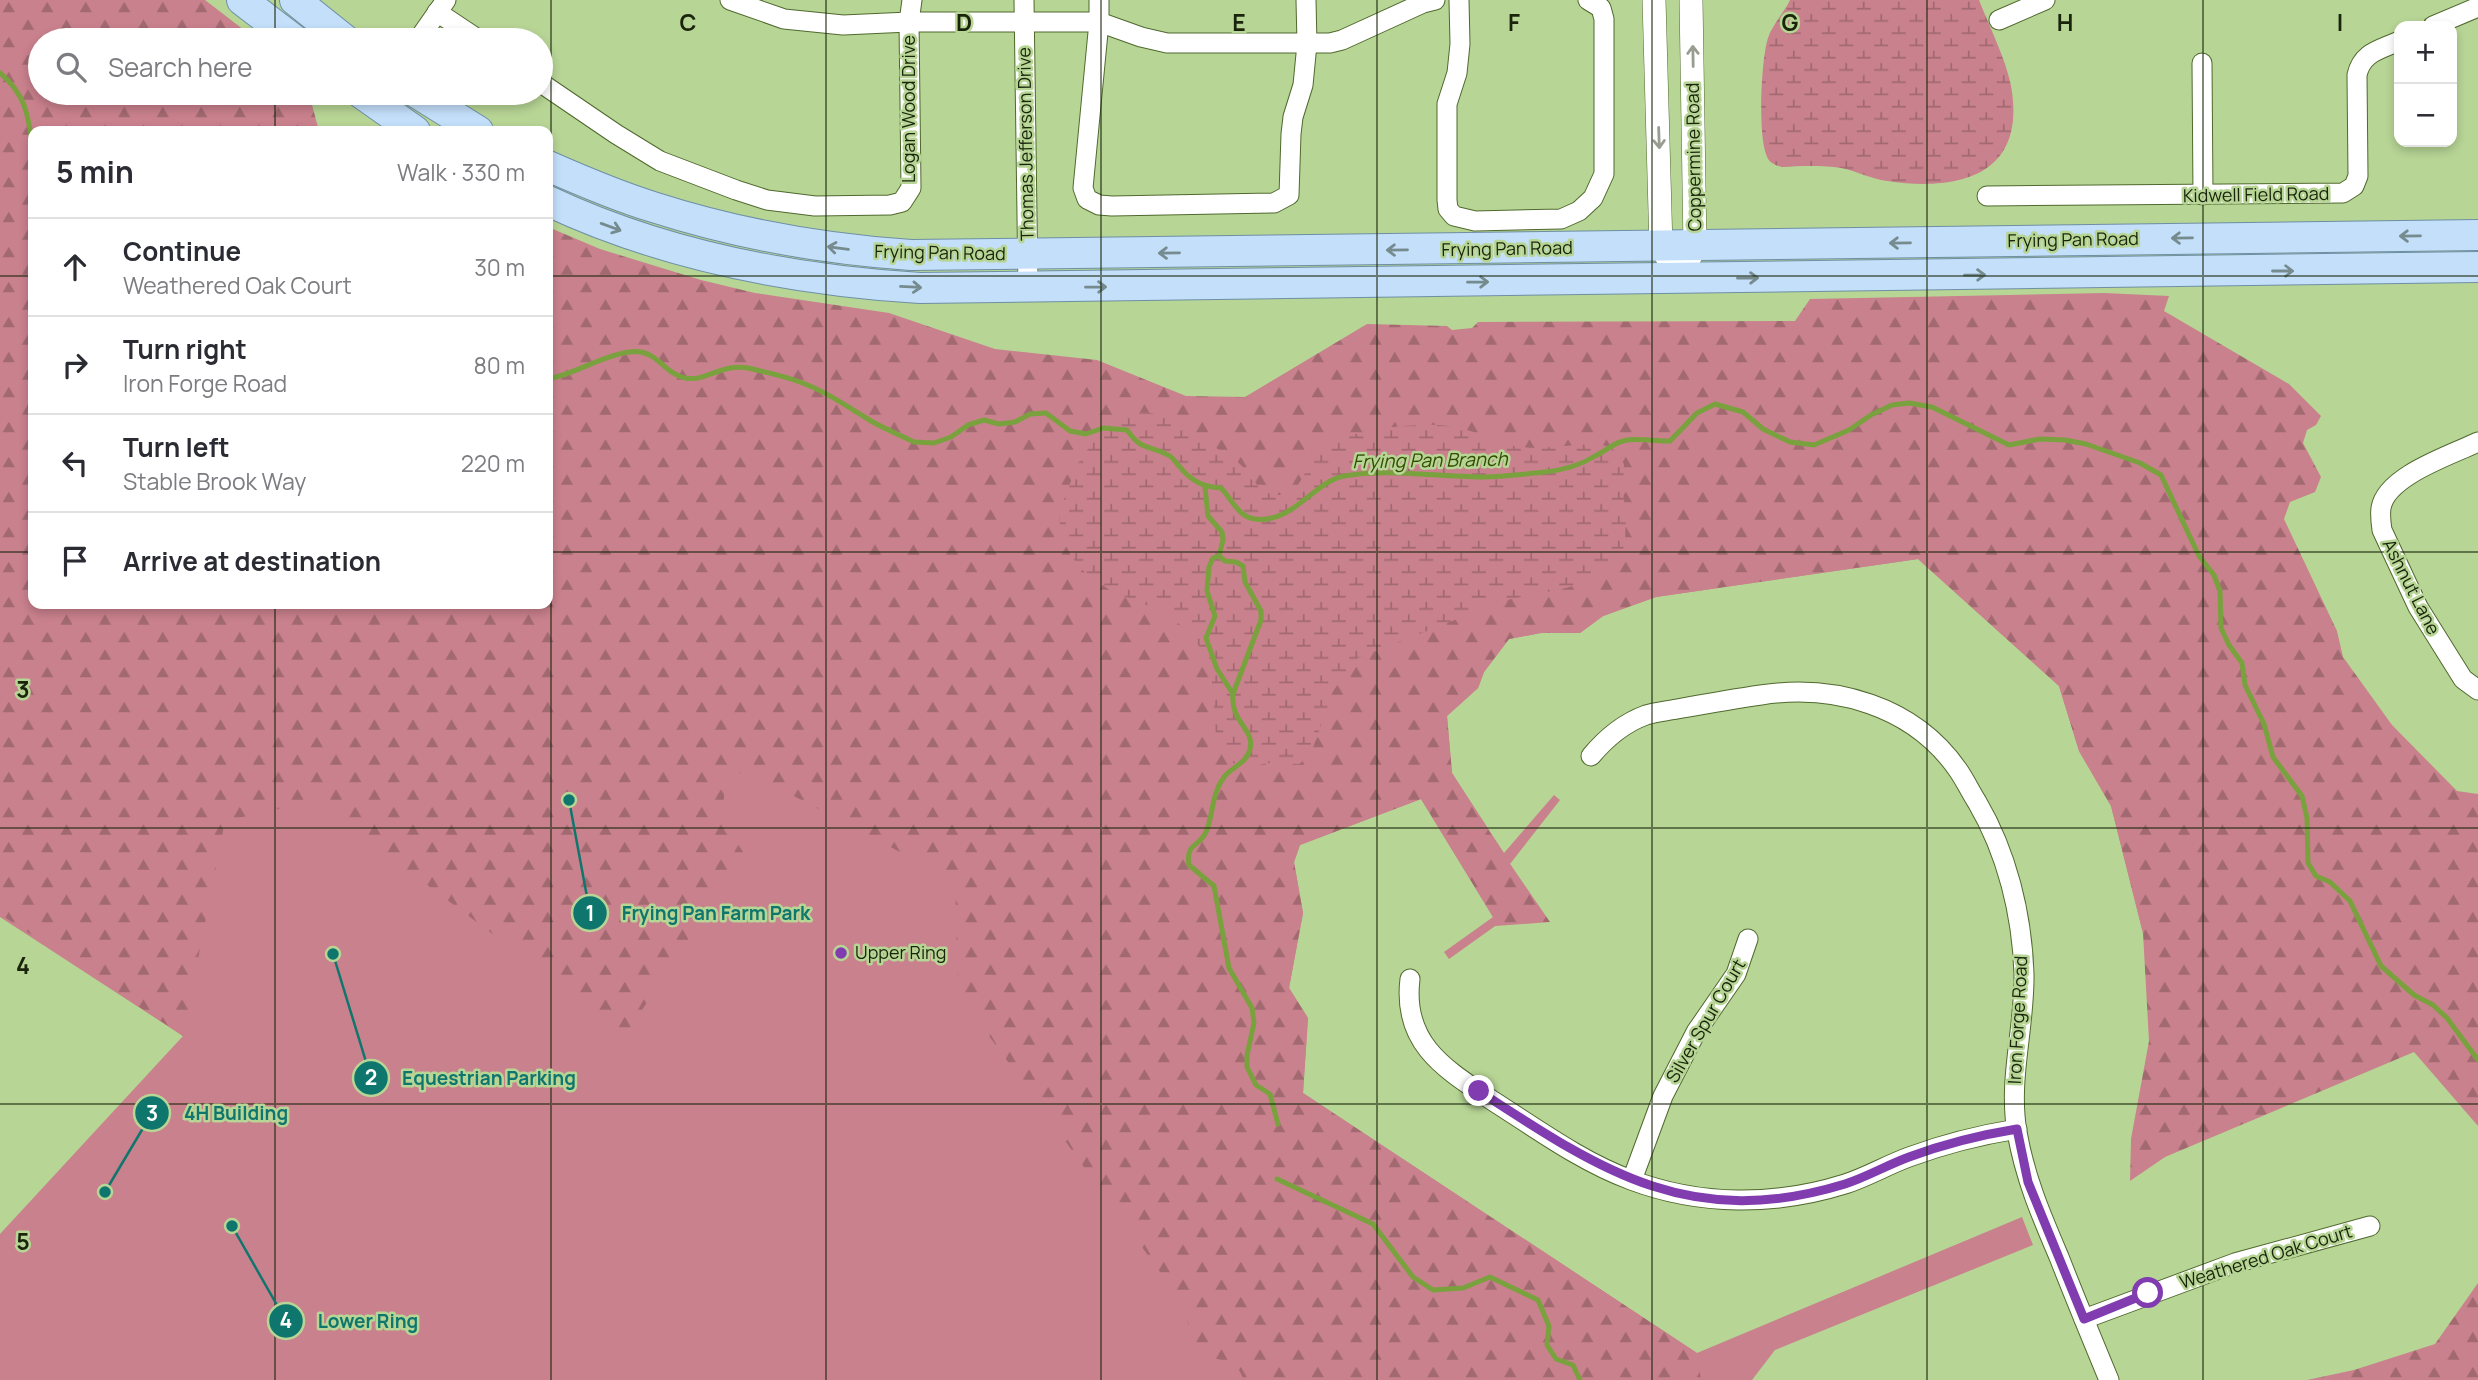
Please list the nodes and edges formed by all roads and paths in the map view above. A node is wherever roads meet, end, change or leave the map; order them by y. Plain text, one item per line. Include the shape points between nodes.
1 (242, 0) edge
2 (295, 0) edge
3 (912, 0) edge
4 (1024, 0) edge
5 (1099, 0) edge
6 (1306, 0) edge
7 (1436, 0) edge
8 (1452, 0) edge
9 (1459, 0) edge
10 (1476, 0) edge
11 (1588, 0) edge
12 (1654, 0) edge
13 (1691, 0) edge
14 (2045, 0) edge
15 (738, 2) edge
16 (442, 6) edge
17 (2478, 6) edge
18 (1999, 20) dead end
19 (1024, 21) junction
20 (2445, 21) edge
21 (909, 22) junction
22 (1099, 22) junction
23 (278, 28) edge
24 (330, 28) edge
25 (426, 28) edge
26 (466, 28) edge
27 (2394, 43) edge
28 (1307, 44) junction
29 (2202, 63) dead end
30 (553, 91) edge
31 (383, 105) edge
32 (436, 105) edge
33 (409, 126) edge
34 (470, 126) edge
35 (553, 168) edge
36 (1987, 195) dead end
37 (2203, 195) junction
38 (553, 203) edge
39 (2478, 235) edge
40 (1695, 246) junction
41 (1661, 247) junction
42 (1029, 255) junction
43 (2478, 267) edge
44 (1680, 279) junction
45 (1028, 288) junction
46 (2478, 442) edge
47 (2478, 690) edge
48 (1591, 756) dead end
49 (1748, 939) dead end
50 (1409, 979) dead end
51 (2017, 1129) junction
52 (1632, 1180) junction
53 (2370, 1226) dead end
54 (2084, 1319) junction
55 (2109, 1380) edge

1 - 23 main road
2 - 24 main road
3 - 21 street, Logan Wood Drive
4 - 19 street, Thomas Jefferson Drive
5 - 22 street
6 - 28 street
7 - 28 street via 1342,40
8 - 9 street
9 - 10 street
9 - 11 street via 1461,44 1447,104 1447,200 1454,216 1475,221 1561,219 1593,198 1604,174 1604,19 1601,8
12 -> 41 street, Coppermine Road
40 -> 13 street, Coppermine Road
14 - 18 street
15 - 21 street via 784,19 843,25
16 - 25 street
16 - 26 street
17 - 20 street
19 - 21 street
19 - 22 street
19 - 42 street, Thomas Jefferson Drive
21 - 30 street, Logan Wood Drive via 911,188 902,202 890,205 815,206 767,200 736,190 660,161
22 - 28 street via 1167,43
22 - 28 street via 1083,188 1087,199 1099,205 1274,203 1289,195 1293,117 1303,85
27 - 37 street, Kidwell Field Road via 2360,63 2358,176 2354,186 2327,195
29 - 37 street
31 - 33 main road
32 - 34 main road
42 -> 35 main road, Frying Pan Road via 911,255 776,239 652,207
36 - 37 street, Kidwell Field Road
38 -> 45 main road, Frying Pan Road via 683,251 795,275 920,288
39 -> 40 main road, Frying Pan Road
40 - 41 main road, Frying Pan Road
40 - 44 street, Coppermine Road
41 -> 42 main road, Frying Pan Road
41 - 44 street, Coppermine Road
42 - 45 street, Thomas Jefferson Drive
44 -> 43 main road, Frying Pan Road
45 -> 44 main road, Frying Pan Road
46 - 47 street, Ashnut Lane via 2400,480 2381,505 2382,530 2418,607 2463,679
48 - 51 street, Iron Forge Road via 1616,731 1646,715 1788,691 1832,693 1864,701 1896,715 1933,742 1957,768 1986,817 2016,904 2024,974 2014,1084
49 - 52 street, Silver Spur Court via 1736,974 1696,1032 1663,1096
50 - 52 street via 1407,998 1416,1032 1452,1073 1557,1142
51 - 52 street via 1981,1135 1909,1157 1847,1183 1792,1197 1709,1199
51 - 54 street, Iron Forge Road via 2028,1182
53 - 54 street, Weathered Oak Court via 2235,1263
54 - 55 street, Iron Forge Road

